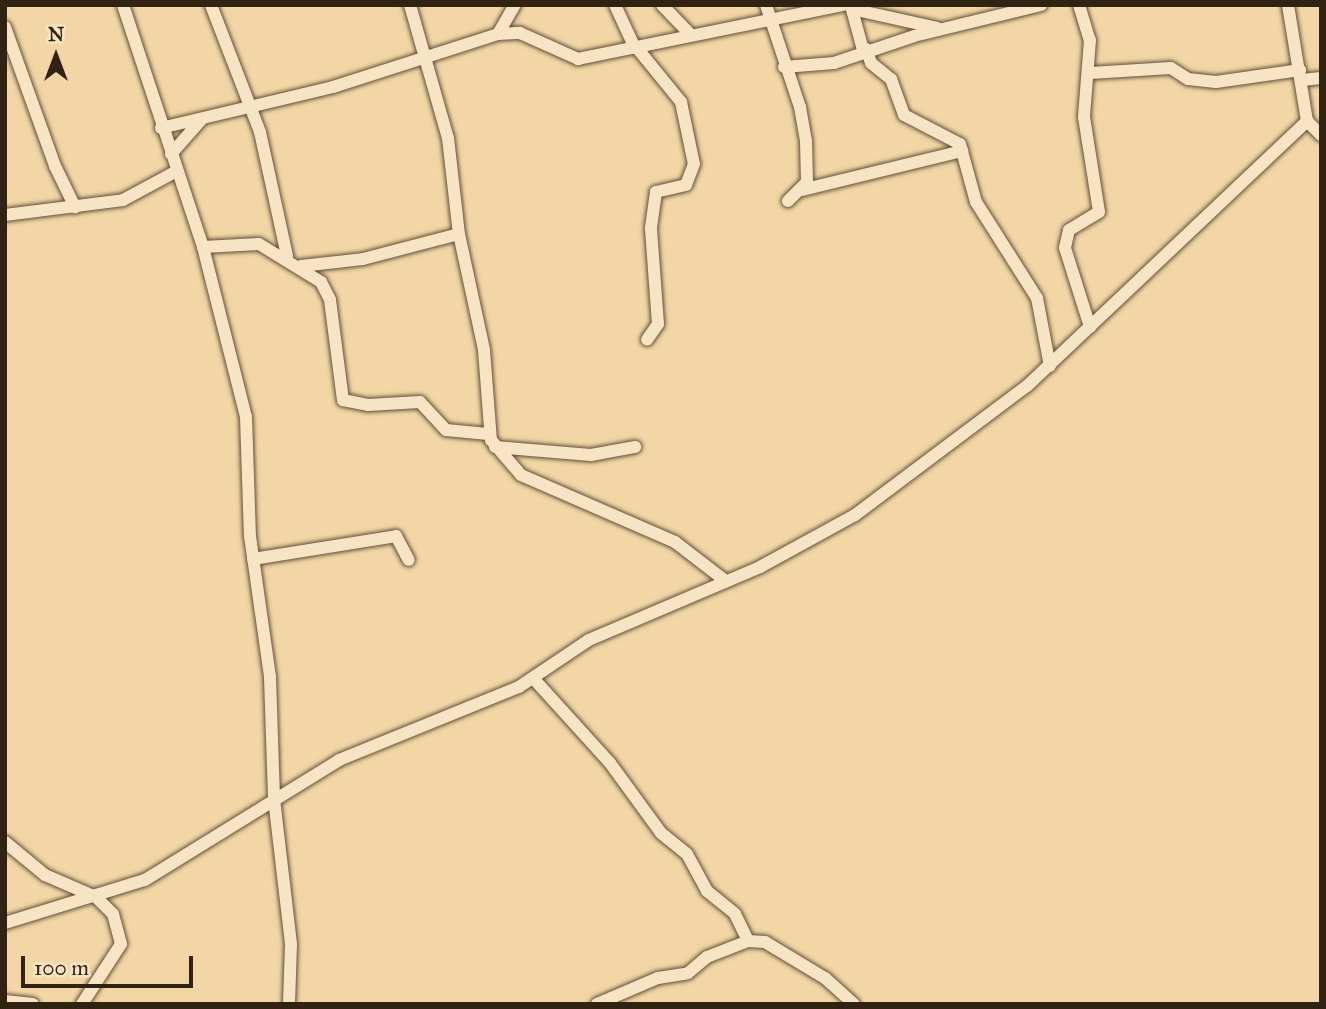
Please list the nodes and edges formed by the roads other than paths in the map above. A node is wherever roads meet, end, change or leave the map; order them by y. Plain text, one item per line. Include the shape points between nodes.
1 (123, 5) edge
2 (211, 5) edge
3 (410, 5) edge
4 (515, 5) edge
5 (615, 5) edge
6 (662, 5) edge
7 (766, 5) edge
8 (1041, 5) edge
9 (1079, 5) edge
10 (1288, 5) edge
11 (848, 7) edge
12 (771, 20) junction
13 (5, 27) edge
14 (940, 29) junction
15 (498, 34) junction
16 (691, 35) junction
17 (636, 48) junction
18 (865, 49) junction
19 (424, 54) junction
20 (783, 67) junction
21 (1090, 73) junction
22 (1301, 75) junction
23 (1321, 78) edge
24 (251, 107) junction
25 (201, 120) junction
26 (1307, 121) junction
27 (161, 128) junction
28 (1321, 135) edge
29 (962, 151) junction
30 (171, 153) junction
31 (175, 172) junction
32 (802, 190) junction
33 (788, 201) dead end
34 (75, 207) junction
35 (5, 215) edge
36 (459, 234) junction
37 (202, 247) junction
38 (287, 256) junction
39 (301, 266) junction
40 (1090, 327) junction
41 (647, 340) dead end
42 (1050, 366) junction
43 (488, 434) junction
44 (495, 447) junction
45 (635, 447) dead end
46 (253, 559) junction
47 (409, 560) dead end
48 (723, 579) junction
49 (533, 678) junction
50 (274, 799) junction
51 (5, 842) edge
52 (96, 897) junction
53 (5, 923) edge
54 (748, 941) junction
55 (5, 1001) edge
56 (33, 1004) edge
57 (82, 1004) edge
58 (289, 1004) edge
59 (597, 1004) edge
60 (855, 1004) edge

1 - 27 street
2 - 24 street
3 - 19 street
4 - 15 street
5 - 17 street
6 - 16 street
7 - 12 street
8 - 14 street
9 - 21 street via 1090,40
10 - 22 street
11 - 12 street
11 - 14 street
11 - 18 street
12 - 16 street via 721,34
12 - 20 street
13 - 34 street via 55,166
14 - 18 street
15 - 17 street via 520,33 578,59
15 - 19 street
16 - 17 street
17 - 41 street via 681,102 694,164 686,185 656,192 652,268 658,324
18 - 20 street via 834,63
18 - 29 street via 871,63 891,79 904,114 956,138
19 - 24 street via 333,87
19 - 36 street via 449,138
20 - 32 street via 803,120 807,171
21 - 22 street via 1171,68 1188,79 1216,82
21 - 40 street via 1084,117 1099,212 1074,226 1065,239 1076,294
22 - 23 street
22 - 26 street
24 - 25 street
24 - 38 street
25 - 27 street
25 - 30 street
26 - 28 street
26 - 40 street
27 - 30 street
29 - 32 street via 825,189
29 - 42 street via 976,202 1037,298
30 - 31 street
31 - 34 street via 137,196
31 - 37 street
32 - 33 street
34 - 35 street
36 - 39 street via 363,259
36 - 43 street via 484,349
37 - 38 street via 250,242
37 - 46 street via 246,417
38 - 39 street
39 - 43 street via 321,282 330,300 343,400 368,405 420,402 446,430
40 - 42 street
42 - 48 street via 855,515 797,550
43 - 44 street
44 - 45 street via 591,455
44 - 48 street via 521,475 675,542
46 - 47 street via 396,536
46 - 50 street via 270,677
48 - 49 street via 589,640
49 - 50 street via 339,760
49 - 54 street via 610,763 661,833 687,854 707,891 735,914
50 - 52 street via 186,859
50 - 58 street via 291,944
51 - 52 street via 45,875
52 - 53 street
52 - 57 street via 113,914 121,944
54 - 59 street via 708,957 688,973 658,978
54 - 60 street via 765,942 825,978
55 - 56 street

